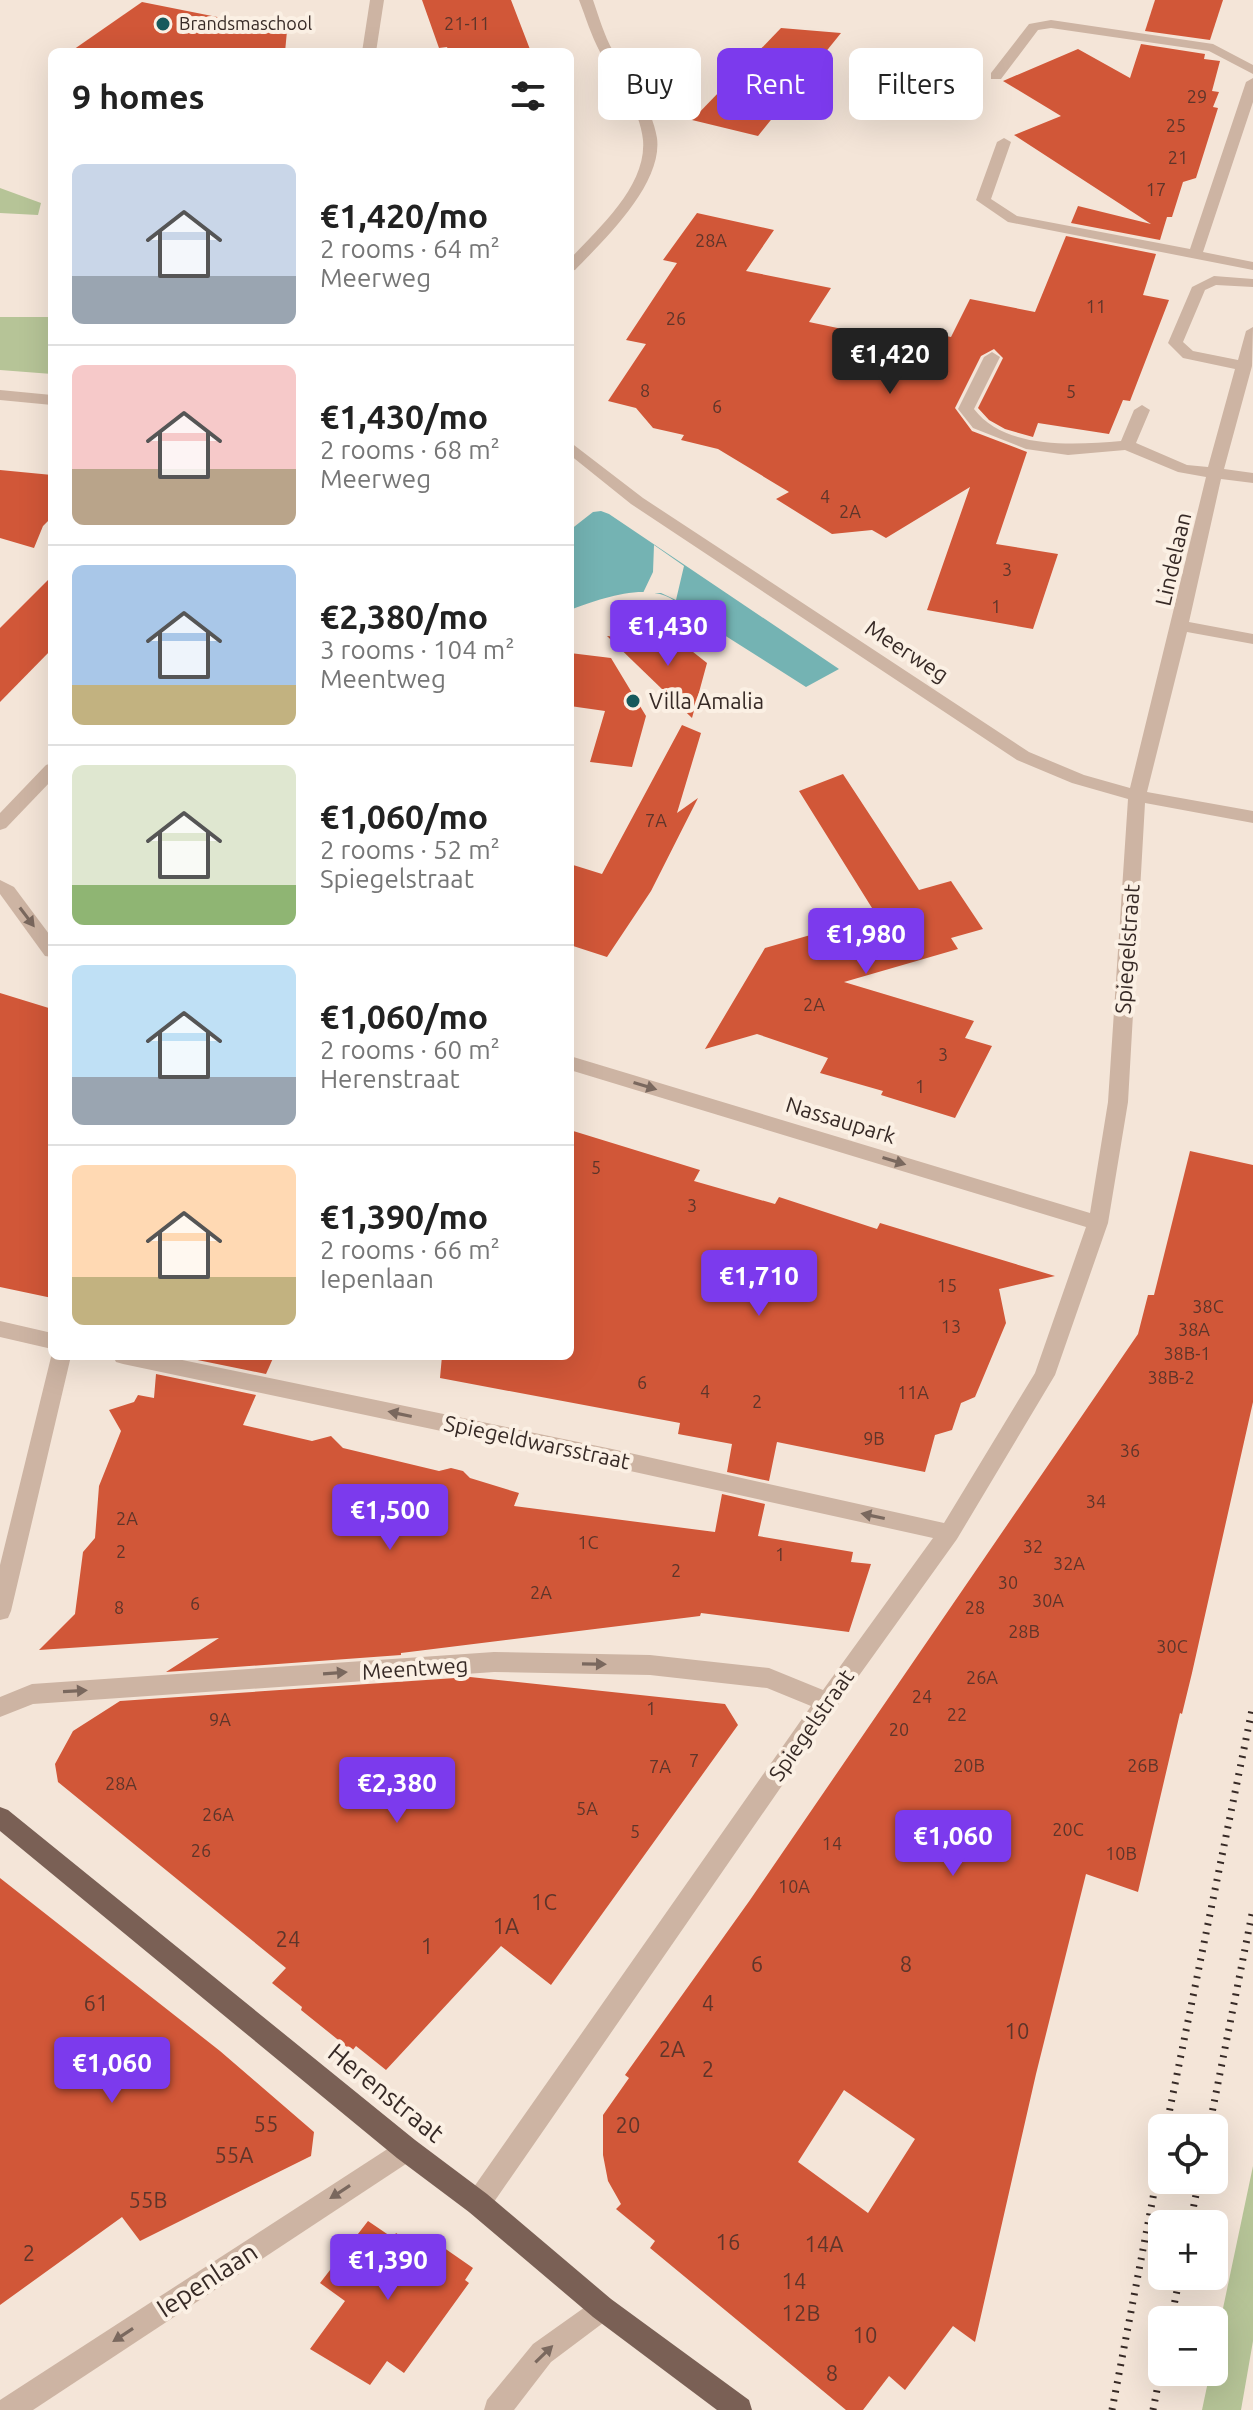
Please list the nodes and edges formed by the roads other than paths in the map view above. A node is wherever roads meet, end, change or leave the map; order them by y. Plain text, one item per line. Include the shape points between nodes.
1 (377, 0) edge
2 (586, 0) edge
3 (370, 48) edge
4 (1253, 70) edge
5 (996, 76) dead end
6 (1253, 82) edge
7 (1004, 142) dead end
8 (1195, 255) junction
9 (574, 263) edge
10 (1253, 266) edge
11 (1253, 283) edge
12 (1253, 331) edge
13 (992, 357) dead end
14 (1244, 366) junction
15 (0, 395) edge
16 (48, 400) edge
17 (1142, 410) dead end
18 (1127, 445) junction
19 (574, 450) edge
20 (1215, 472) junction
21 (1253, 478) edge
22 (1180, 626) junction
23 (1253, 639) edge
24 (48, 773) edge
25 (1137, 796) junction
26 (1253, 817) edge
27 (0, 824) edge
28 (0, 886) edge
29 (48, 946) edge
30 (574, 1064) edge
31 (1098, 1223) junction
32 (0, 1329) edge
33 (48, 1340) edge
34 (60, 1360) edge
35 (142, 1360) edge
36 (949, 1533) junction
37 (0, 1611) edge
38 (827, 1702) junction
39 (0, 1707) edge
40 (0, 1817) edge
41 (406, 2149) junction
42 (478, 2203) junction
43 (602, 2308) junction
44 (9, 2410) edge
45 (497, 2410) edge
46 (739, 2410) edge

1 - 3 street
2 - 9 street via 651,142 641,178 614,220
4 - 5 street via 1213,48 1051,24 1034,27
6 - 8 street
7 - 8 street via 983,200 1013,219
8 - 10 street
11 - 14 street via 1214,280 1199,287 1175,343 1188,355
12 - 14 street, Lindelaan
13 - 18 street via 966,409 978,425 1032,446 1068,450
14 - 20 street, Lindelaan
15 - 16 street
17 - 18 street
18 - 20 street via 1184,469
19 - 25 street, Meerweg via 637,501 1023,756 1055,773
20 - 21 street
20 - 22 street, Lindelaan
22 - 23 street
22 - 25 street, Lindelaan
24 - 27 street
25 - 26 street, Meerweg
25 - 31 street, Spiegelstraat via 1118,1102
28 -> 29 street
30 -> 31 street, Nassaupark
31 - 36 street, Spiegelstraat via 1045,1375
32 - 33 street
34 - 37 street
36 -> 35 street, Spiegeldwarsstraat
36 - 38 street, Spiegelstraat
39 -> 38 street, Meentweg via 32,1694 494,1662 650,1665 769,1678
38 - 42 street, Spiegelstraat
40 - 41 main road, Herenstraat
41 - 42 main road, Herenstraat
41 -> 44 street, Iepenlaan
42 - 43 main road, Herenstraat
45 -> 43 street via 542,2353
43 - 46 main road, Herenstraat

